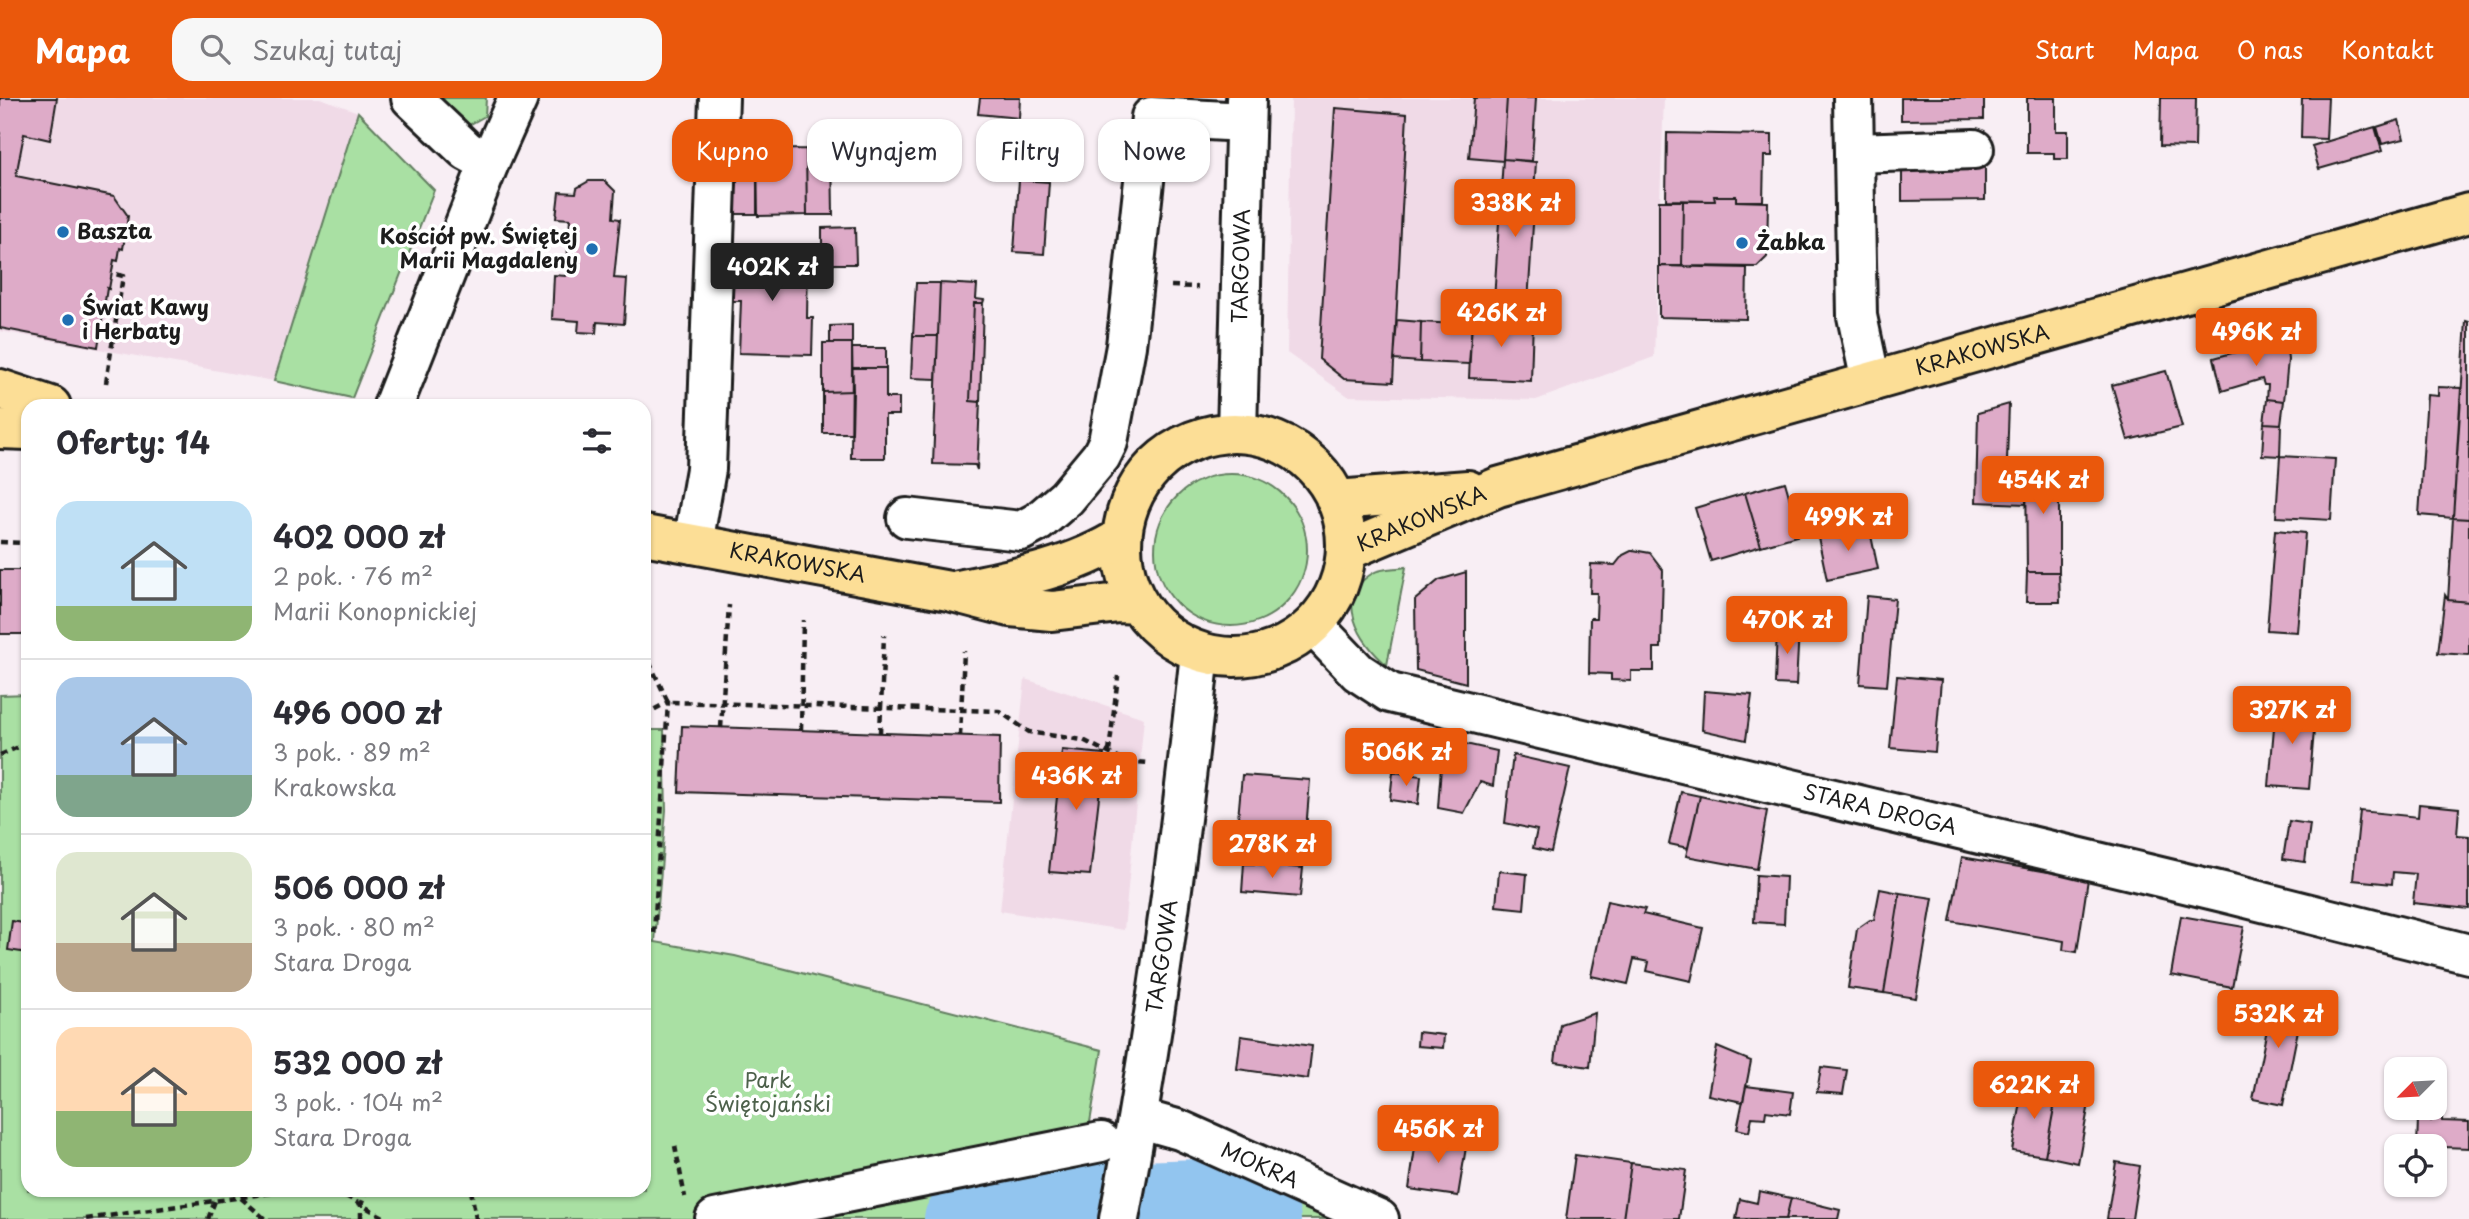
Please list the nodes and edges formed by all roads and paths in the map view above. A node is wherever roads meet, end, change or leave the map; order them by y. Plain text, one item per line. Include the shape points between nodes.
1 (411, 98) edge
2 (518, 98) edge
3 (719, 98) edge
4 (1853, 98) edge
5 (1245, 110) edge
6 (1975, 149) dead end
7 (1854, 153) junction
8 (489, 163) junction
9 (2469, 213) edge
10 (112, 273) dead end
11 (1871, 382) junction
12 (106, 383) dead end
13 (0, 389) edge
14 (30, 399) edge
15 (396, 399) edge
16 (0, 429) edge
17 (21, 430) edge
18 (1237, 432) junction
19 (1498, 487) junction
20 (1336, 500) junction
21 (907, 518) dead end
22 (651, 536) edge
23 (1122, 537) junction
24 (0, 542) edge
25 (21, 543) edge
26 (693, 544) junction
27 (1346, 551) junction
28 (949, 592) junction
29 (1138, 604) junction
30 (729, 605) dead end
31 (803, 620) dead end
32 (1313, 625) junction
33 (884, 635) dead end
34 (964, 651) dead end
35 (1200, 653) junction
36 (651, 666) edge
37 (1118, 676) dead end
38 (668, 702) junction
39 (722, 704) junction
40 (802, 706) junction
41 (882, 708) junction
42 (962, 710) junction
43 (651, 711) edge
44 (721, 728) dead end
45 (802, 730) dead end
46 (880, 733) dead end
47 (960, 736) dead end
48 (21, 746) edge
49 (1110, 751) junction
50 (0, 755) edge
51 (1148, 763) dead end
52 (654, 933) dead end
53 (2469, 954) edge
54 (1138, 1118) junction
55 (676, 1146) dead end
56 (1116, 1149) junction
57 (240, 1197) joint
58 (347, 1197) edge
59 (364, 1197) edge
60 (472, 1197) edge
61 (216, 1200) junction
62 (361, 1205) junction
63 (701, 1213) edge
64 (111, 1217) edge
65 (86, 1219) edge
66 (208, 1219) edge
67 (265, 1219) edge
68 (361, 1219) edge
69 (387, 1219) edge
70 (476, 1219) edge
71 (1119, 1219) edge
72 (1379, 1219) edge

1 - 8 street via 467,151
2 - 8 street
3 - 26 street via 706,469
4 - 7 street
5 - 18 street, TARGOWA
5 - 21 street via 1151,117 1126,346 1108,442 1101,456 1066,498 1021,531
6 - 7 street
7 - 11 street via 1857,316
8 - 15 street
9 - 11 main road, KRAKOWSKA
10 - 12 path via 123,276
11 - 19 main road, KRAKOWSKA
13 - 14 main road
16 - 17 main road
18 - 20 main road via 1268,438 1297,452 1320,473
18 - 23 main road via 1209,435 1158,461 1139,483 1127,508
19 - 20 main road, KRAKOWSKA
19 - 27 main road, KRAKOWSKA
20 - 27 main road
22 - 26 main road, KRAKOWSKA
23 - 28 main road, KRAKOWSKA via 1103,549 1041,571
23 - 29 main road via 1122,560
24 - 25 path
26 - 28 main road, KRAKOWSKA
27 - 32 main road via 1341,580
28 - 29 main road, KRAKOWSKA via 1010,607 1052,611
29 - 35 main road via 1176,642
30 - 39 path
31 - 40 path
32 - 35 main road via 1286,645 1259,655
32 - 53 street, STARA DROGA via 1375,685 1412,699
33 - 41 path
34 - 42 path
35 - 54 street, TARGOWA via 1180,838
36 - 38 path
37 - 49 path
38 - 39 path
38 - 43 path
38 - 52 path
39 - 40 path
39 - 44 path
40 - 41 path
40 - 45 path
41 - 42 path
41 - 46 path
42 - 47 path
42 - 49 path via 999,711 1029,732 1083,740
48 - 50 path
49 - 51 path via 1124,761
54 - 56 street, TARGOWA
54 - 72 street, MOKRA via 1180,1130
55 - 63 path
56 - 63 street
56 - 71 street, TARGOWA
57 - 61 path
57 - 67 path
58 - 62 path
59 - 62 path
60 - 70 path
61 - 64 path
61 - 66 path
62 - 68 path
62 - 69 path
64 - 65 path

